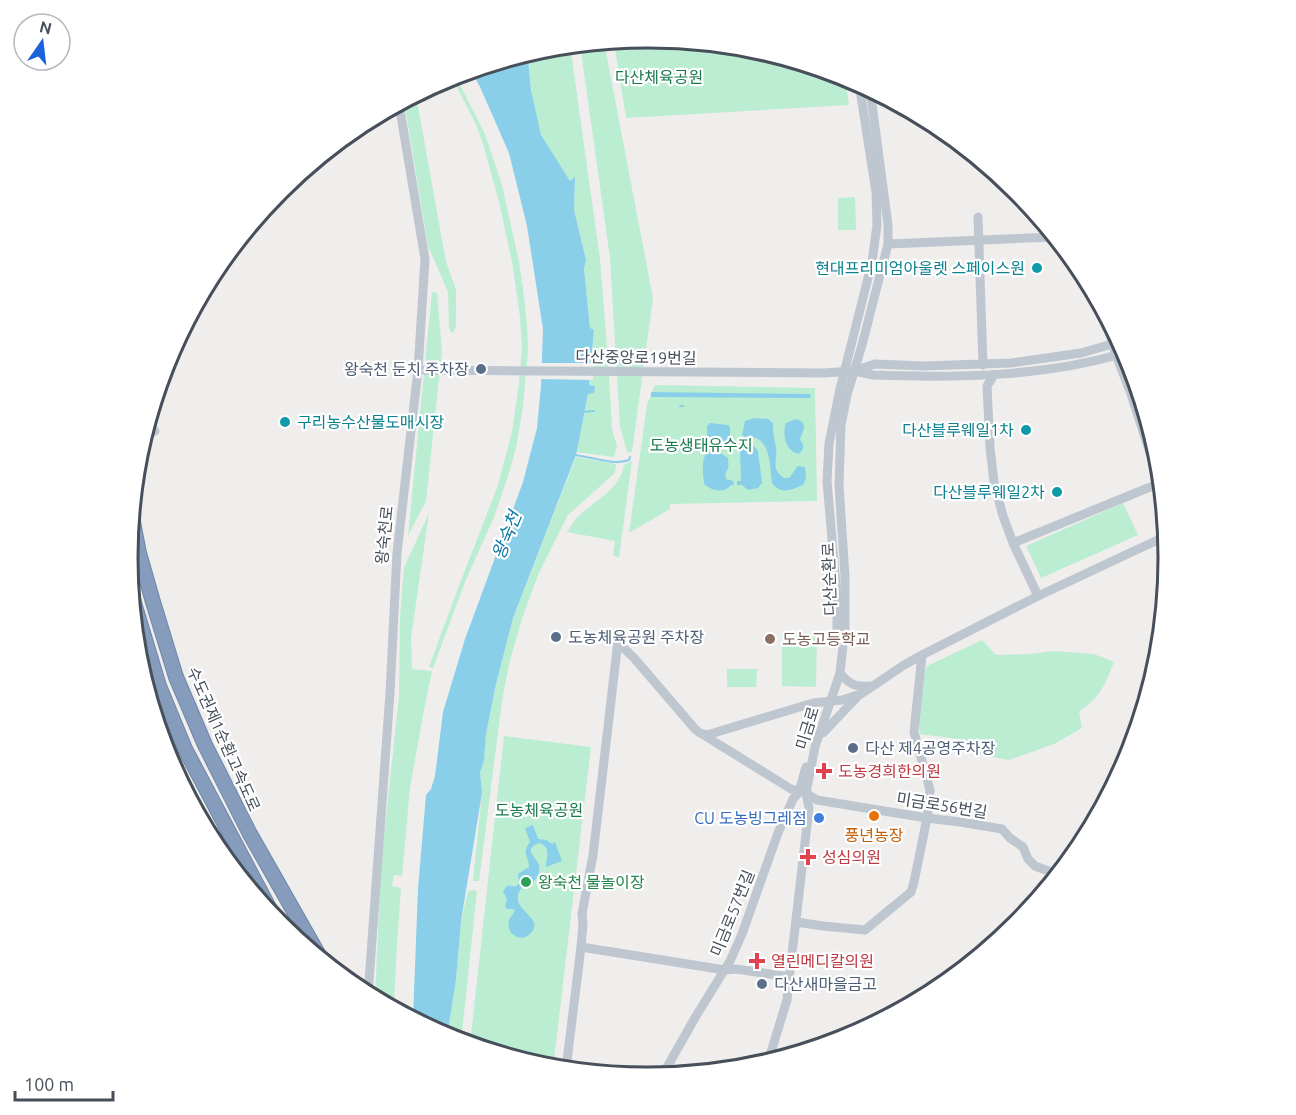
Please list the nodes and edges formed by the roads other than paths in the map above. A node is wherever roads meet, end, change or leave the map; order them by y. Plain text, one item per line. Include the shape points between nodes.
1 (861, 95) edge
2 (871, 100) edge
3 (400, 112) edge
4 (978, 217) dead end
5 (1044, 238) edge
6 (979, 241) junction
7 (888, 244) junction
8 (1111, 345) edge
9 (1115, 355) edge
10 (983, 365) junction
11 (421, 370) junction
12 (849, 371) junction
13 (994, 375) junction
14 (980, 376) junction
15 (987, 386) junction
16 (1153, 488) edge
17 (1157, 540) edge
18 (1013, 543) junction
19 (138, 550) edge
20 (1038, 596) junction
21 (610, 635) dead end
22 (618, 641) junction
23 (146, 642) edge
24 (922, 655) junction
25 (634, 658) junction
26 (615, 665) junction
27 (840, 673) junction
28 (872, 686) junction
29 (861, 694) junction
30 (831, 701) junction
31 (702, 734) junction
32 (817, 743) junction
33 (799, 795) junction
34 (927, 818) junction
35 (1049, 871) edge
36 (255, 881) edge
37 (795, 922) junction
38 (309, 938) edge
39 (581, 947) junction
40 (725, 970) junction
41 (790, 977) junction
42 (369, 984) edge
43 (771, 1052) edge
44 (567, 1060) edge
45 (667, 1066) edge

1 - 12 street, 다산순환로 via 876,192 877,225
2 - 7 street, 다산순환로
3 - 11 street, 왕숙천로 via 424,259
4 - 6 street
5 - 6 street
6 - 7 street
6 - 10 street
7 - 12 street, 다산순환로
8 - 10 street, 다산중앙로19번길 via 1081,353
9 - 13 street, 다산중앙로19번길 via 1058,368
10 - 12 street, 다산중앙로19번길 via 875,364
11 - 12 street, 다산중앙로19번길 via 773,374
11 - 42 street, 왕숙천로 via 397,552
12 - 14 street, 다산중앙로19번길 via 873,375
12 - 27 street, 다산순환로 via 839,436 845,576
12 - 30 street, 다산순환로 via 833,417 828,460 838,620
13 - 14 street, 다산중앙로19번길
13 - 15 street
14 - 15 street
15 - 18 street via 994,482
16 - 18 street
17 - 20 street, 미금로
18 - 20 street
19 - 38 highway, 수도권제1순환고속도로 via 176,677 205,745
20 - 24 street, 미금로
21 - 22 street, 미금로56번길
22 - 25 street, 미금로56번길
22 - 26 street
23 - 36 highway via 185,749
24 - 28 street, 미금로
24 - 34 street via 914,732 930,790
25 - 26 street
25 - 31 street, 미금로56번길
26 - 39 street
27 - 28 street via 857,687
27 - 30 street, 다산순환로
28 - 29 street, 미금로
29 - 30 street, 미금로
29 - 32 street
30 - 31 street
30 - 32 street, 미금로
31 - 33 street, 미금로56번길
32 - 33 street, 미금로
33 - 34 street, 미금로56번길
33 - 37 street, 미금로 via 809,808
33 - 40 street, 미금로57번길 via 778,833
34 - 35 street, 미금로56번길 via 1002,830 1023,847 1035,866
34 - 37 street via 911,892 865,930
37 - 41 street, 미금로
39 - 40 street
39 - 44 street
40 - 41 street
40 - 45 street, 미금로57번길
41 - 43 street, 미금로

